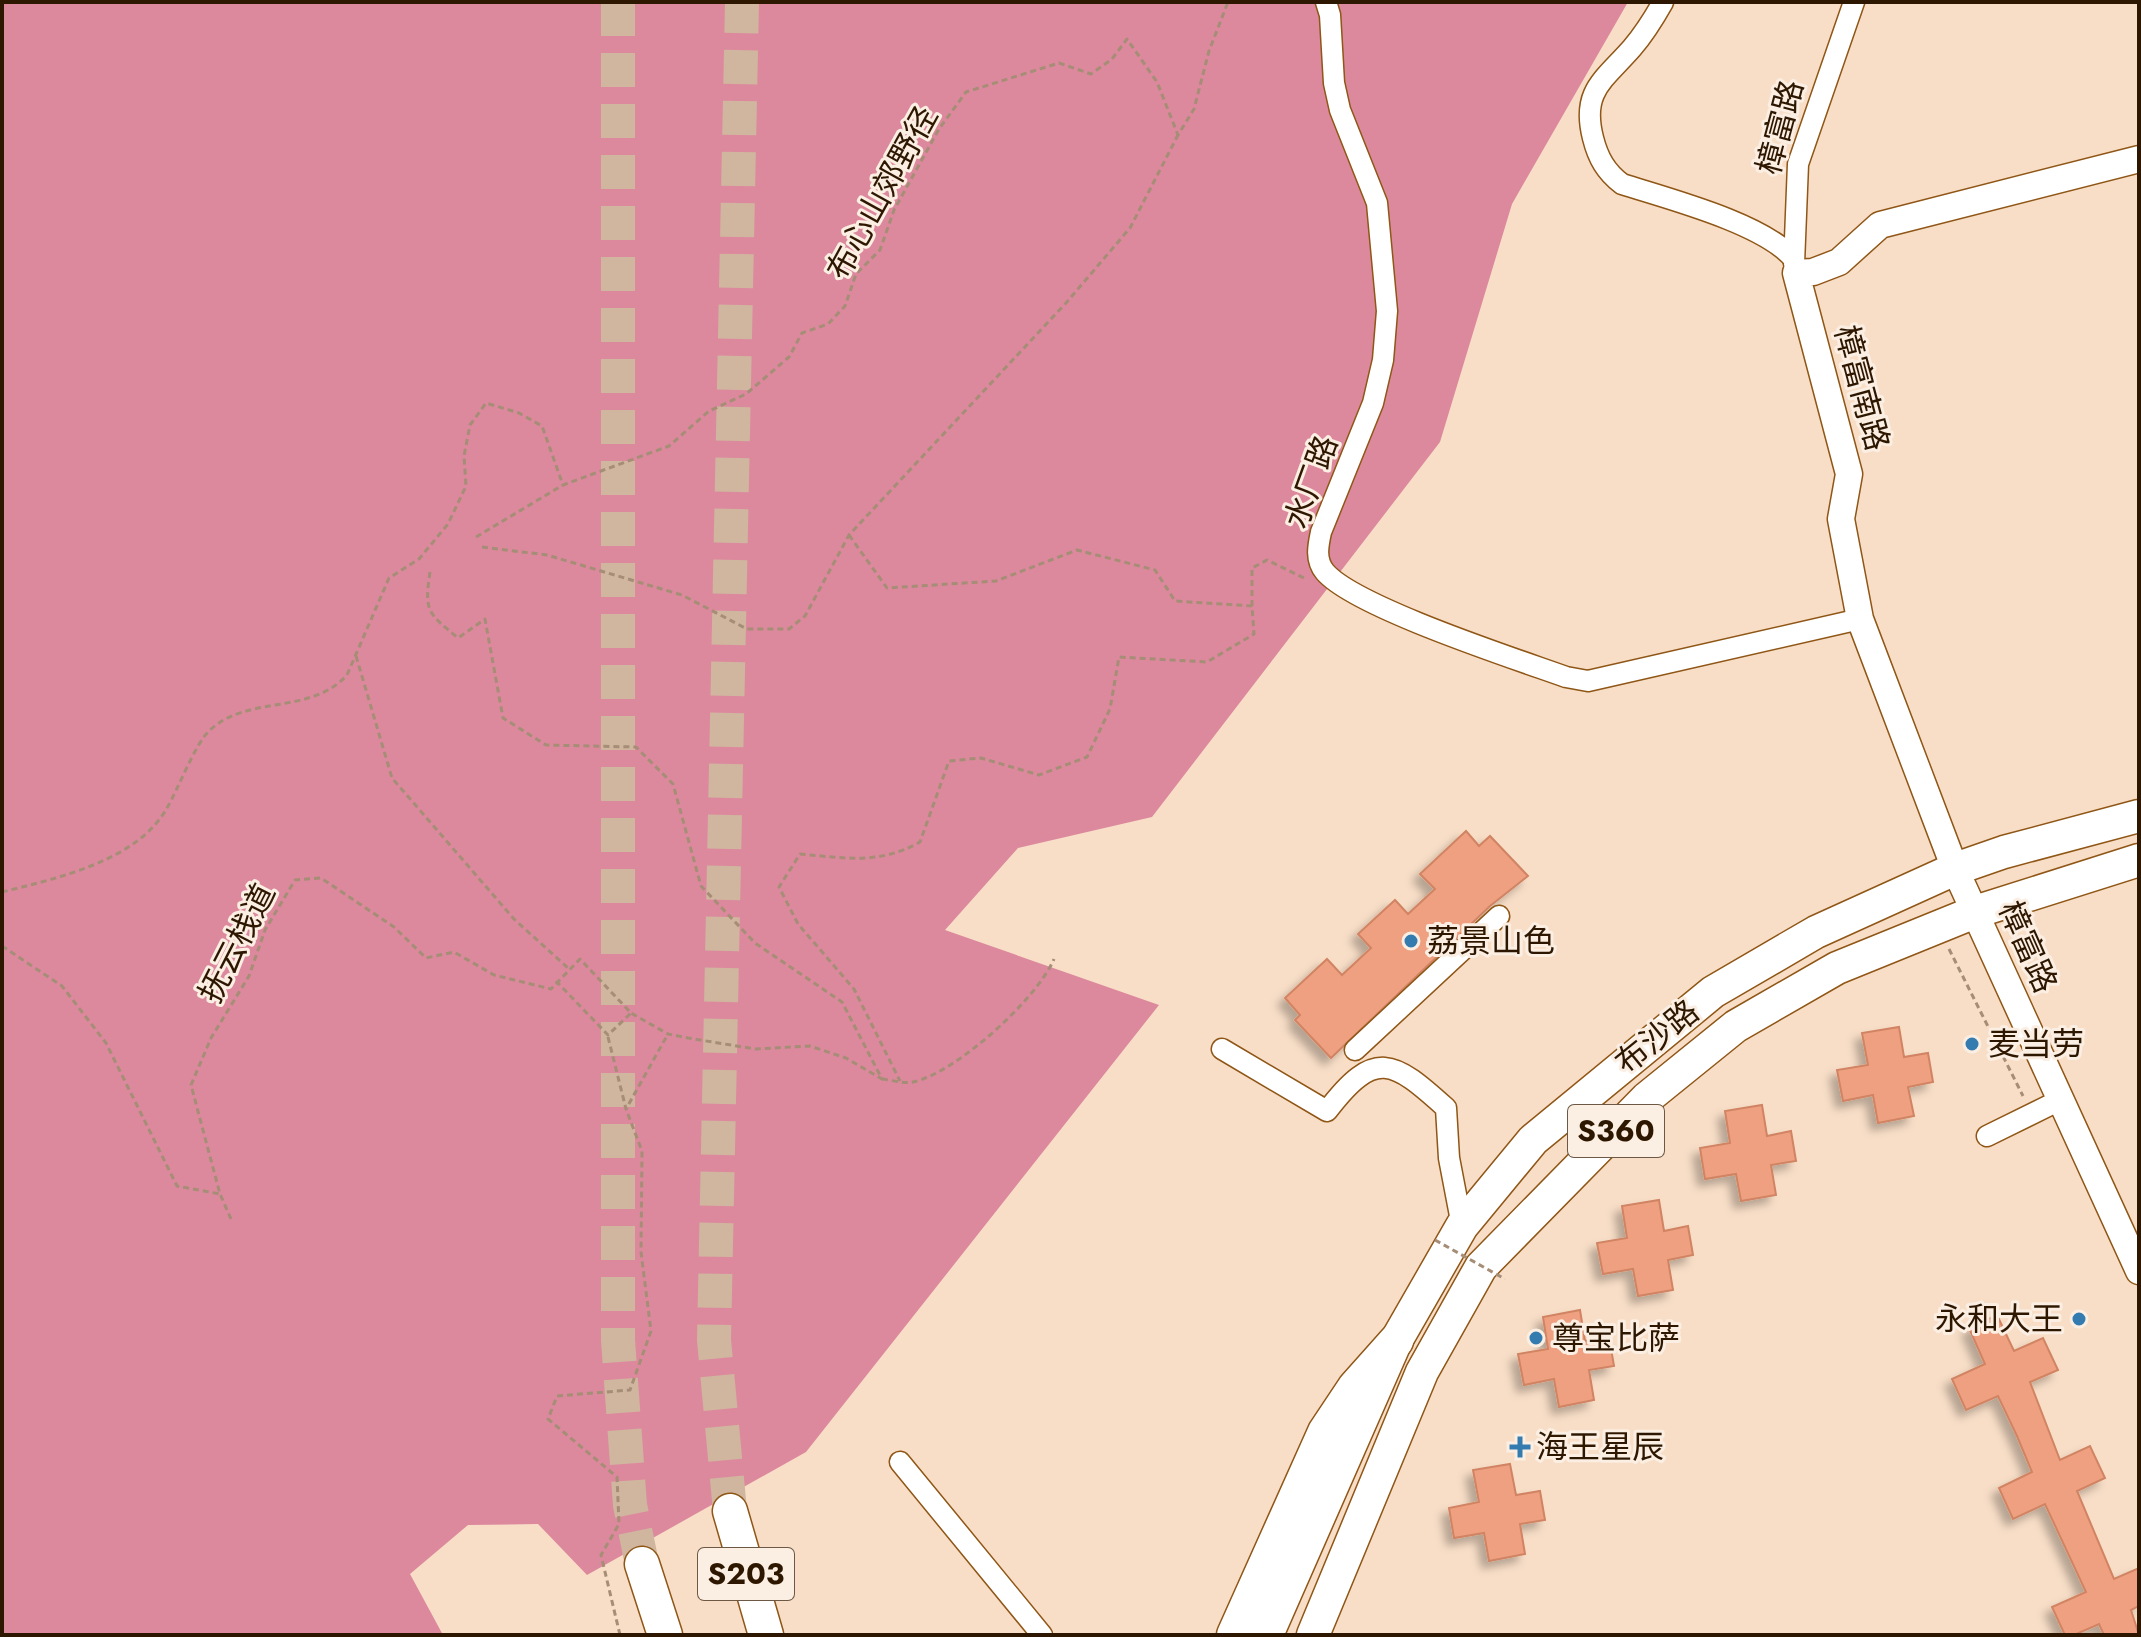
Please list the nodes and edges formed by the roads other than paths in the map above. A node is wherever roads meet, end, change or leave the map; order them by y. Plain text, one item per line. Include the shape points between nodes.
1 (1326, 2) edge
2 (1663, 2) edge
3 (1854, 2) edge
4 (2139, 159) edge
5 (1794, 265) junction
6 (1860, 619) junction
7 (2139, 816) edge
8 (2139, 860) edge
9 (1955, 869) junction
10 (1975, 912) junction
11 (1499, 916) dead end
12 (1816, 932) junction
13 (1837, 968) junction
14 (1222, 1049) dead end
15 (1355, 1050) dead end
16 (2060, 1100) junction
17 (1987, 1136) dead end
18 (1449, 1233) junction
19 (2139, 1271) edge
20 (1396, 1341) junction
21 (900, 1462) dead end
22 (730, 1511) tunnel mouth
23 (642, 1564) tunnel mouth
24 (665, 1635) edge
25 (766, 1635) edge
26 (1042, 1635) edge
27 (1234, 1635) edge
28 (1267, 1635) edge
29 (1313, 1635) edge

1 - 6 street, 水厂路 via 1340,110 1377,203 1387,311 1373,403 1321,532 1317,554 1323,570 1335,581 1419,621 1588,681
2 - 5 street via 1590,100 1599,158 1622,184 1780,243
3 - 5 street, 樟富路 via 1798,164
4 - 5 street via 1880,225 1839,262 1813,272
5 - 6 street, 樟富南路 via 1849,474 1841,519
6 - 9 street, 樟富南路
7 - 9 main road, 布沙路 / S360
8 - 10 main road, 布沙路 / S360
9 - 10 street, 樟富路
9 - 12 main road, 布沙路 / S360
10 - 13 main road, 布沙路 / S360
10 - 16 street, 樟富路
11 - 15 street
12 - 13 main road
12 - 18 main road, 布沙路 / S360 via 1713,992 1605,1079 1533,1140
13 - 29 main road, 布沙路 / S360 via 1736,1026 1647,1098 1481,1267 1422,1372
14 - 18 street via 1327,1111 1365,1071 1394,1068 1411,1076 1446,1108
16 - 17 street
16 - 19 street, 樟富路
18 - 20 main road, 布沙路 / S360
20 - 27 highway via 1355,1387 1325,1432
20 - 28 main road, 布沙路 / S360
21 - 26 street
22 - 25 highway, S203
23 - 24 highway, S203

